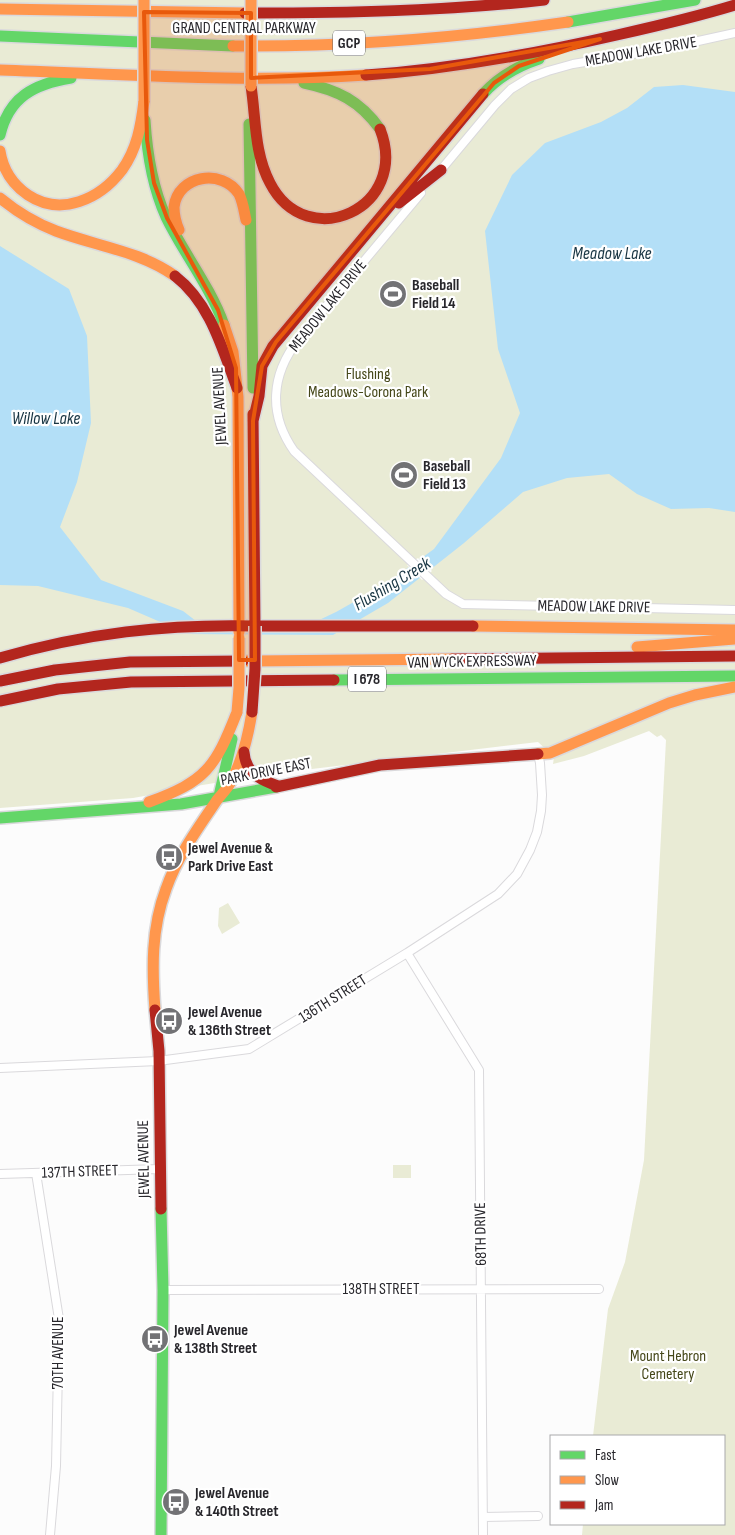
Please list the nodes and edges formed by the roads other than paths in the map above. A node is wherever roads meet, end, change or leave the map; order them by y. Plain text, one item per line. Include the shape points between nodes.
1 (0, 0) edge
2 (144, 0) edge
3 (250, 0) edge
4 (544, 0) edge
5 (695, 0) edge
6 (735, 5) edge
7 (0, 9) edge
8 (99, 12) junction
9 (735, 34) edge
10 (0, 36) edge
11 (600, 39) junction
12 (0, 70) edge
13 (108, 74) junction
14 (263, 78) junction
15 (251, 86) junction
16 (144, 101) junction
17 (0, 135) edge
18 (0, 151) edge
19 (441, 170) junction
20 (0, 198) edge
21 (373, 224) junction
22 (250, 238) junction
23 (188, 257) junction
24 (238, 388) junction
25 (253, 421) junction
26 (735, 610) edge
27 (239, 626) junction
28 (255, 626) junction
29 (735, 630) edge
30 (735, 639) edge
31 (5, 656) edge
32 (735, 656) edge
33 (404, 659) junction
34 (735, 676) edge
35 (0, 681) edge
36 (735, 687) edge
37 (0, 701) edge
38 (237, 712) junction
39 (244, 750) junction
40 (538, 754) junction
41 (278, 786) junction
42 (218, 798) junction
43 (128, 809) junction
44 (0, 818) edge
45 (408, 953) junction
46 (158, 1061) junction
47 (0, 1068) edge
48 (160, 1169) junction
49 (36, 1173) junction
50 (0, 1174) edge
51 (482, 1289) junction
52 (599, 1289) dead end
53 (163, 1290) junction
54 (483, 1516) junction
55 (538, 1516) dead end
56 (50, 1535) edge
57 (161, 1535) edge
58 (483, 1535) edge

1 - 8 main road
2 - 16 main road, JEWEL AVENUE, bridge
3 - 15 main road, bridge
4 - 8 main road, GRAND CENTRAL PARKWAY / GCP via 463,8 363,12
5 - 10 main road, GRAND CENTRAL PARKWAY / GCP via 529,28 372,42 199,45
6 - 11 main road
7 - 8 main road, GRAND CENTRAL PARKWAY / GCP
9 - 19 street, MEADOW LAKE DRIVE via 573,64 528,78 495,105
11 - 14 main road via 430,69 349,76
11 - 21 main road via 519,66 501,76
12 - 13 main road
13 - 14 main road
13 - 17 main road via 60,80 27,92 10,108
14 - 15 main road via 332,90 356,102 375,120 386,142 387,161 380,186 363,206 339,217 319,219 297,212 282,202 268,181 262,163
15 - 22 main road, JEWEL AVENUE
16 - 18 main road via 138,138 124,168 99,193 80,202 51,205 26,194 7,173
16 - 23 main road, JEWEL AVENUE via 154,183 167,218
19 - 21 main road
19 - 26 street, MEADOW LAKE DRIVE via 284,360 277,383 276,404 284,435 291,447 451,598 463,604
20 - 24 main road via 39,224 148,261 176,277 192,292 209,316
21 - 25 main road via 270,350 260,371
22 - 23 main road via 236,190 221,179 200,178 185,186 175,203 176,222
22 - 25 main road, JEWEL AVENUE
23 - 24 main road, JEWEL AVENUE via 226,328
24 - 27 main road, JEWEL AVENUE
25 - 28 main road, JEWEL AVENUE
27 - 28 main road
27 - 31 main road via 138,628 78,637
27 - 38 main road, JEWEL AVENUE, bridge
28 - 29 main road
28 - 39 main road, JEWEL AVENUE, bridge via 252,712
30 - 33 main road
32 - 33 main road, VAN WYCK EXPRESSWAY / I 678
33 - 35 main road, VAN WYCK EXPRESSWAY / I 678 via 130,662 63,668
34 - 37 main road, VAN WYCK EXPRESSWAY / I 678 via 139,682 58,689
36 - 40 main road, PARK DRIVE EAST via 682,698 550,753
38 - 42 main road, JEWEL AVENUE
38 - 43 main road via 220,753 197,780 177,792
39 - 41 main road via 244,762 252,773
39 - 42 main road, JEWEL AVENUE via 231,781
40 - 41 main road, PARK DRIVE EAST via 380,765
40 - 45 street, 136TH STREET via 541,811 533,844 517,874 498,894
41 - 42 main road, PARK DRIVE EAST
42 - 43 main road, PARK DRIVE EAST
42 - 46 main road, JEWEL AVENUE via 176,867 158,914 153,961
43 - 44 main road, PARK DRIVE EAST
45 - 46 street, 136TH STREET via 250,1049
45 - 51 street, 68TH DRIVE via 479,1070
46 - 47 street, 136TH STREET
46 - 48 main road, JEWEL AVENUE
48 - 49 street, 137TH STREET
48 - 53 main road, JEWEL AVENUE
49 - 50 street, 137TH STREET
49 - 56 street, 70TH AVENUE via 59,1319 56,1466
51 - 52 street, 138TH STREET
51 - 53 street, 138TH STREET
51 - 54 street, 68TH DRIVE
53 - 57 main road, JEWEL AVENUE
54 - 55 street
54 - 58 street, 68TH DRIVE

